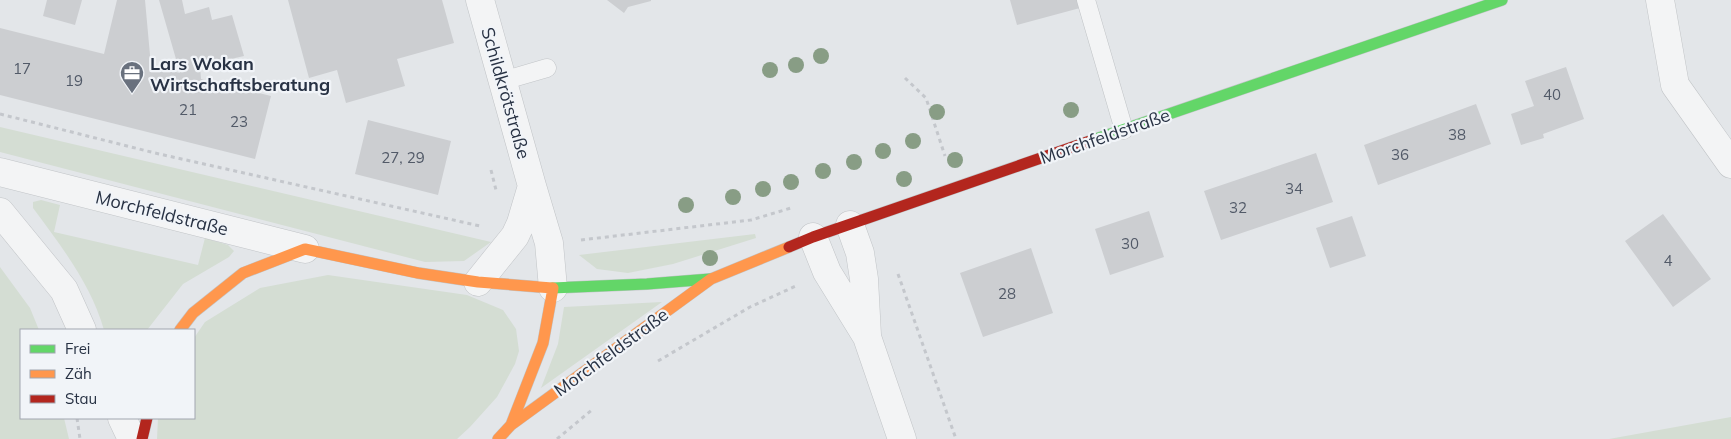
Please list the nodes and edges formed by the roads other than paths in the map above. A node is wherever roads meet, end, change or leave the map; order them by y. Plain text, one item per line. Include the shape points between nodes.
1 (480, 0) edge
2 (1086, 0) edge
3 (1502, 0) edge
4 (1660, 0) edge
5 (547, 68) dead end
6 (502, 81) junction
7 (1124, 130) junction
8 (1731, 164) edge
9 (9, 174) edge
10 (532, 186) junction
11 (1, 212) edge
12 (850, 226) junction
13 (813, 238) junction
14 (305, 249) junction
15 (711, 279) junction
16 (478, 282) junction
17 (553, 288) junction
18 (82, 329) edge
19 (181, 329) edge
20 (867, 337) junction
21 (122, 419) edge
22 (147, 419) edge
23 (511, 426) junction
24 (132, 439) edge
25 (142, 439) edge
26 (498, 439) edge
27 (902, 439) edge

1 - 6 street, Schildkrötstraße
2 - 7 lane
3 - 7 main road, Morchfeldstraße
4 - 8 street via 1675,85
5 - 6 lane
6 - 10 street, Schildkrötstraße
7 - 12 main road, Morchfeldstraße
9 - 11 street, Morchfeldstraße
9 - 14 street, Morchfeldstraße
10 - 16 street via 514,236
10 - 17 street, Schildkrötstraße via 550,243
11 - 18 street, Morchfeldstraße via 64,290
12 - 13 main road, Morchfeldstraße
12 - 20 street via 860,253 864,279
13 - 15 main road, Morchfeldstraße
13 - 20 street via 827,272
14 - 16 main road, Morchfeldstraße
14 - 19 main road via 243,273 193,313
15 - 17 main road, Morchfeldstraße
15 - 23 main road, Morchfeldstraße
16 - 17 main road, Morchfeldstraße
17 - 23 main road, Morchfeldstraße via 543,343
20 - 27 street
21 - 24 street
22 - 25 main road
23 - 26 main road, Morchfeldstraße

